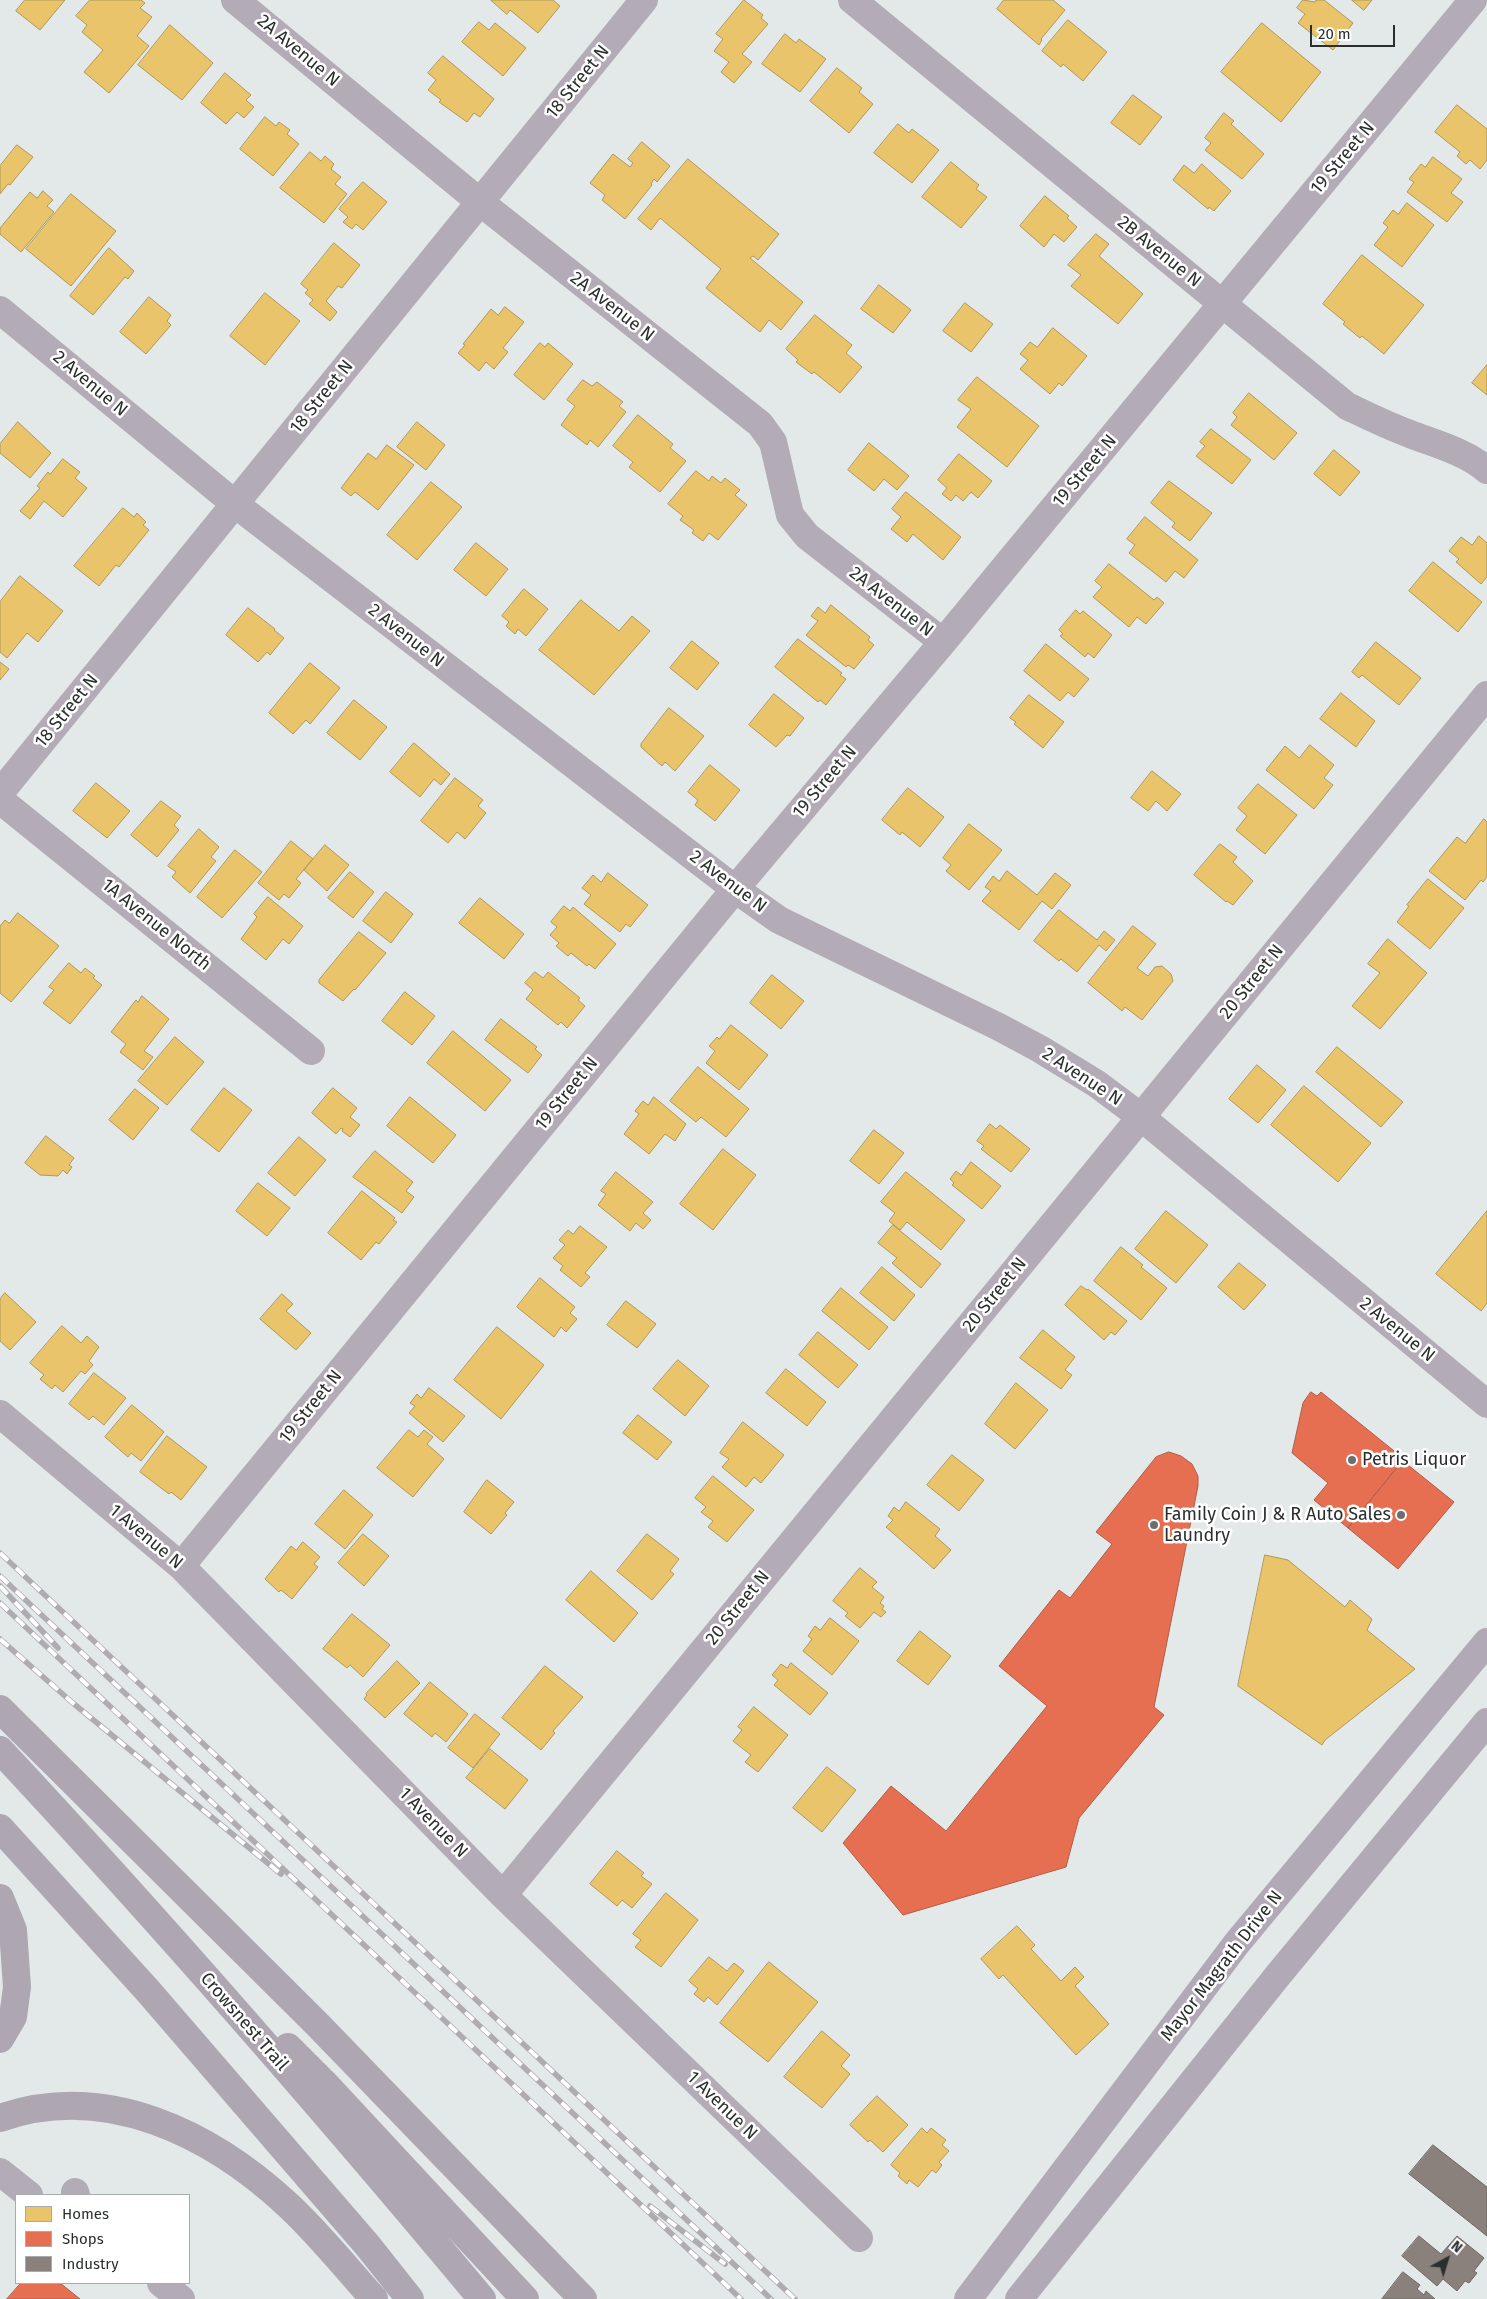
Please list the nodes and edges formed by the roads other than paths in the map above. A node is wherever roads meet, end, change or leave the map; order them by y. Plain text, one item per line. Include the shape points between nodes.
1 (235, 0) edge
2 (644, 0) edge
3 (852, 0) edge
4 (1473, 0) edge
5 (480, 202) junction
6 (1223, 304) junction
7 (0, 310) edge
8 (1487, 470) edge
9 (235, 504) junction
10 (943, 642) junction
11 (1487, 695) edge
12 (0, 793) edge
13 (0, 800) edge
14 (735, 889) junction
15 (311, 1051) dead end
16 (1141, 1117) junction
17 (1487, 1404) edge
18 (0, 1414) edge
19 (181, 1566) junction
20 (1487, 1642) edge
21 (0, 1709) edge
22 (1487, 1722) edge
23 (0, 1750) edge
24 (0, 1828) edge
25 (112, 1869) junction
26 (503, 1895) junction
27 (0, 1898) edge
28 (0, 2039) edge
29 (0, 2118) edge
30 (0, 2172) edge
31 (28, 2194) edge
32 (859, 2238) dead end
33 (162, 2284) edge
34 (181, 2299) edge
35 (374, 2299) edge
36 (410, 2299) edge
37 (482, 2299) edge
38 (525, 2299) edge
39 (583, 2299) edge
40 (968, 2299) edge
41 (1019, 2299) edge

1 - 5 street, 2A Avenue N
2 - 5 street, 18 Street N
3 - 6 street, 2B Avenue N
4 - 6 street, 19 Street N
5 - 9 street, 18 Street N
5 - 10 street, 2A Avenue N via 760,424 773,442 790,515 807,536
6 - 8 street, 2B Avenue N via 1347,406 1478,462
6 - 10 street, 19 Street N
7 - 9 street, 2 Avenue N
9 - 12 street, 18 Street N
9 - 14 street, 2 Avenue N
10 - 14 street, 19 Street N
11 - 16 street, 20 Street N
13 - 15 street, 1A Avenue North
14 - 16 street, 2 Avenue N via 779,920 1040,1049 1097,1084
14 - 19 street, 19 Street N
16 - 17 street, 2 Avenue N
16 - 26 street, 20 Street N
18 - 19 street, 1 Avenue N
19 - 26 street, 1 Avenue N
20 - 40 main road, Mayor Magrath Drive N via 1237,1943
21 - 39 highway via 318,2025
22 - 41 main road
23 - 25 highway, Crowsnest Trail
24 - 36 highway via 148,1991
25 - 37 highway, Crowsnest Trail
25 - 38 highway via 328,2087
26 - 32 street, 1 Avenue N
27 - 28 highway via 13,1930 17,1987 12,2017
29 - 35 highway via 51,2106 92,2107 156,2120 188,2134 250,2174 290,2207
30 - 31 street
33 - 34 street

